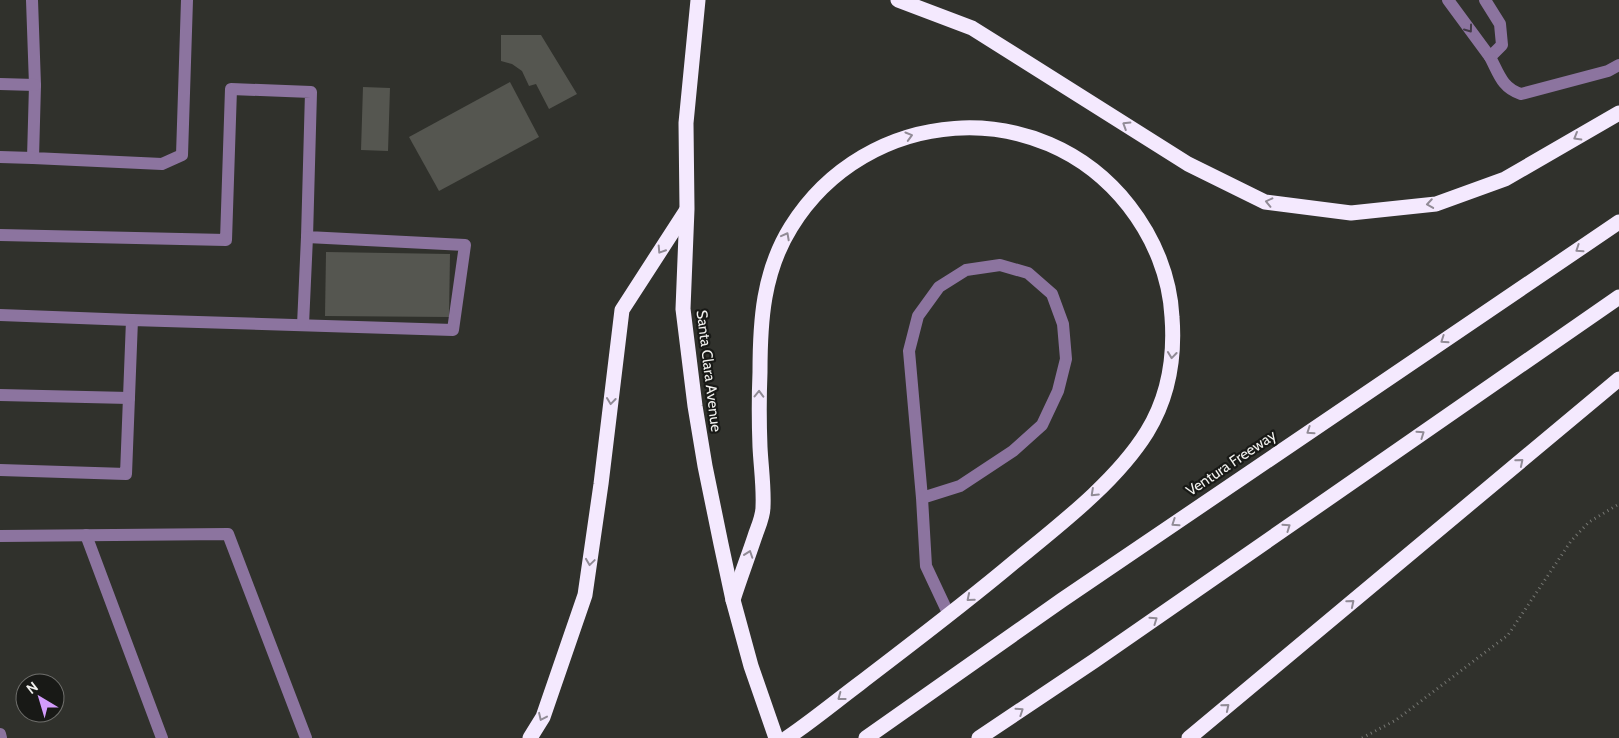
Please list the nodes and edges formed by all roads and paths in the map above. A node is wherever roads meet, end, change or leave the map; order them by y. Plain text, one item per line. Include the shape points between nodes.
1 (32, 0) edge
2 (187, 0) edge
3 (698, 0) edge
4 (898, 0) edge
5 (1448, 0) edge
6 (1486, 0) edge
7 (1490, 58) junction
8 (1619, 65) edge
9 (0, 84) edge
10 (35, 85) junction
11 (1619, 113) edge
12 (0, 158) edge
13 (33, 158) junction
14 (687, 209) junction
15 (1619, 222) edge
16 (0, 235) edge
17 (306, 237) junction
18 (1619, 296) edge
19 (0, 315) edge
20 (132, 320) junction
21 (303, 325) junction
22 (1619, 379) edge
23 (0, 394) edge
24 (129, 398) junction
25 (0, 470) edge
26 (922, 498) junction
27 (1619, 504) edge
28 (86, 535) junction
29 (0, 536) edge
30 (733, 600) junction
31 (949, 616) junction
32 (0, 734) edge
33 (2, 738) edge
34 (162, 738) edge
35 (306, 738) edge
36 (530, 738) edge
37 (776, 738) edge
38 (787, 738) edge
39 (866, 738) edge
40 (979, 738) edge
41 (1189, 738) edge
42 (1362, 738) edge

1 - 10 lane
2 - 13 lane via 182,155 162,164
3 - 14 highway, Santa Clara Avenue via 686,123
11 -> 4 highway via 1505,179 1436,204 1351,213 1265,202 1188,164 972,28
5 -> 7 lane
6 - 7 lane via 1500,24 1502,45
7 - 8 lane via 1506,86 1521,94 1608,71
9 - 10 lane
10 - 13 lane
12 - 13 lane
14 - 30 highway, Santa Clara Avenue via 684,319 705,466
14 -> 36 highway via 622,310 585,595 543,717
15 -> 39 highway, Ventura Freeway via 1062,600
16 - 17 lane via 226,240 231,90 311,92
17 - 21 lane
17 - 21 lane via 466,245 453,330
40 -> 18 highway
19 - 20 lane
20 - 21 lane
20 - 24 lane
41 -> 22 highway
23 - 24 lane
24 - 25 lane via 126,474
26 - 26 lane via 909,351 918,316 939,288 966,270 1000,265 1028,272 1052,294 1063,324 1066,359 1058,391 1042,424 1013,451 960,486
26 - 31 lane via 926,566
27 - 42 path via 1589,522 1572,541 1508,635 1396,720
28 - 29 lane
28 - 34 lane
28 - 35 lane via 228,534
30 -> 31 highway via 763,512 759,428 760,326 768,278 776,254 800,212 847,166 898,140 921,133 970,128 1019,134 1042,141 1085,164 1127,203 1150,237 1160,259 1172,315 1172,356 1161,404 1147,432 1121,468 1059,525
30 - 37 highway, Santa Clara Avenue
31 -> 38 highway
32 - 33 lane

